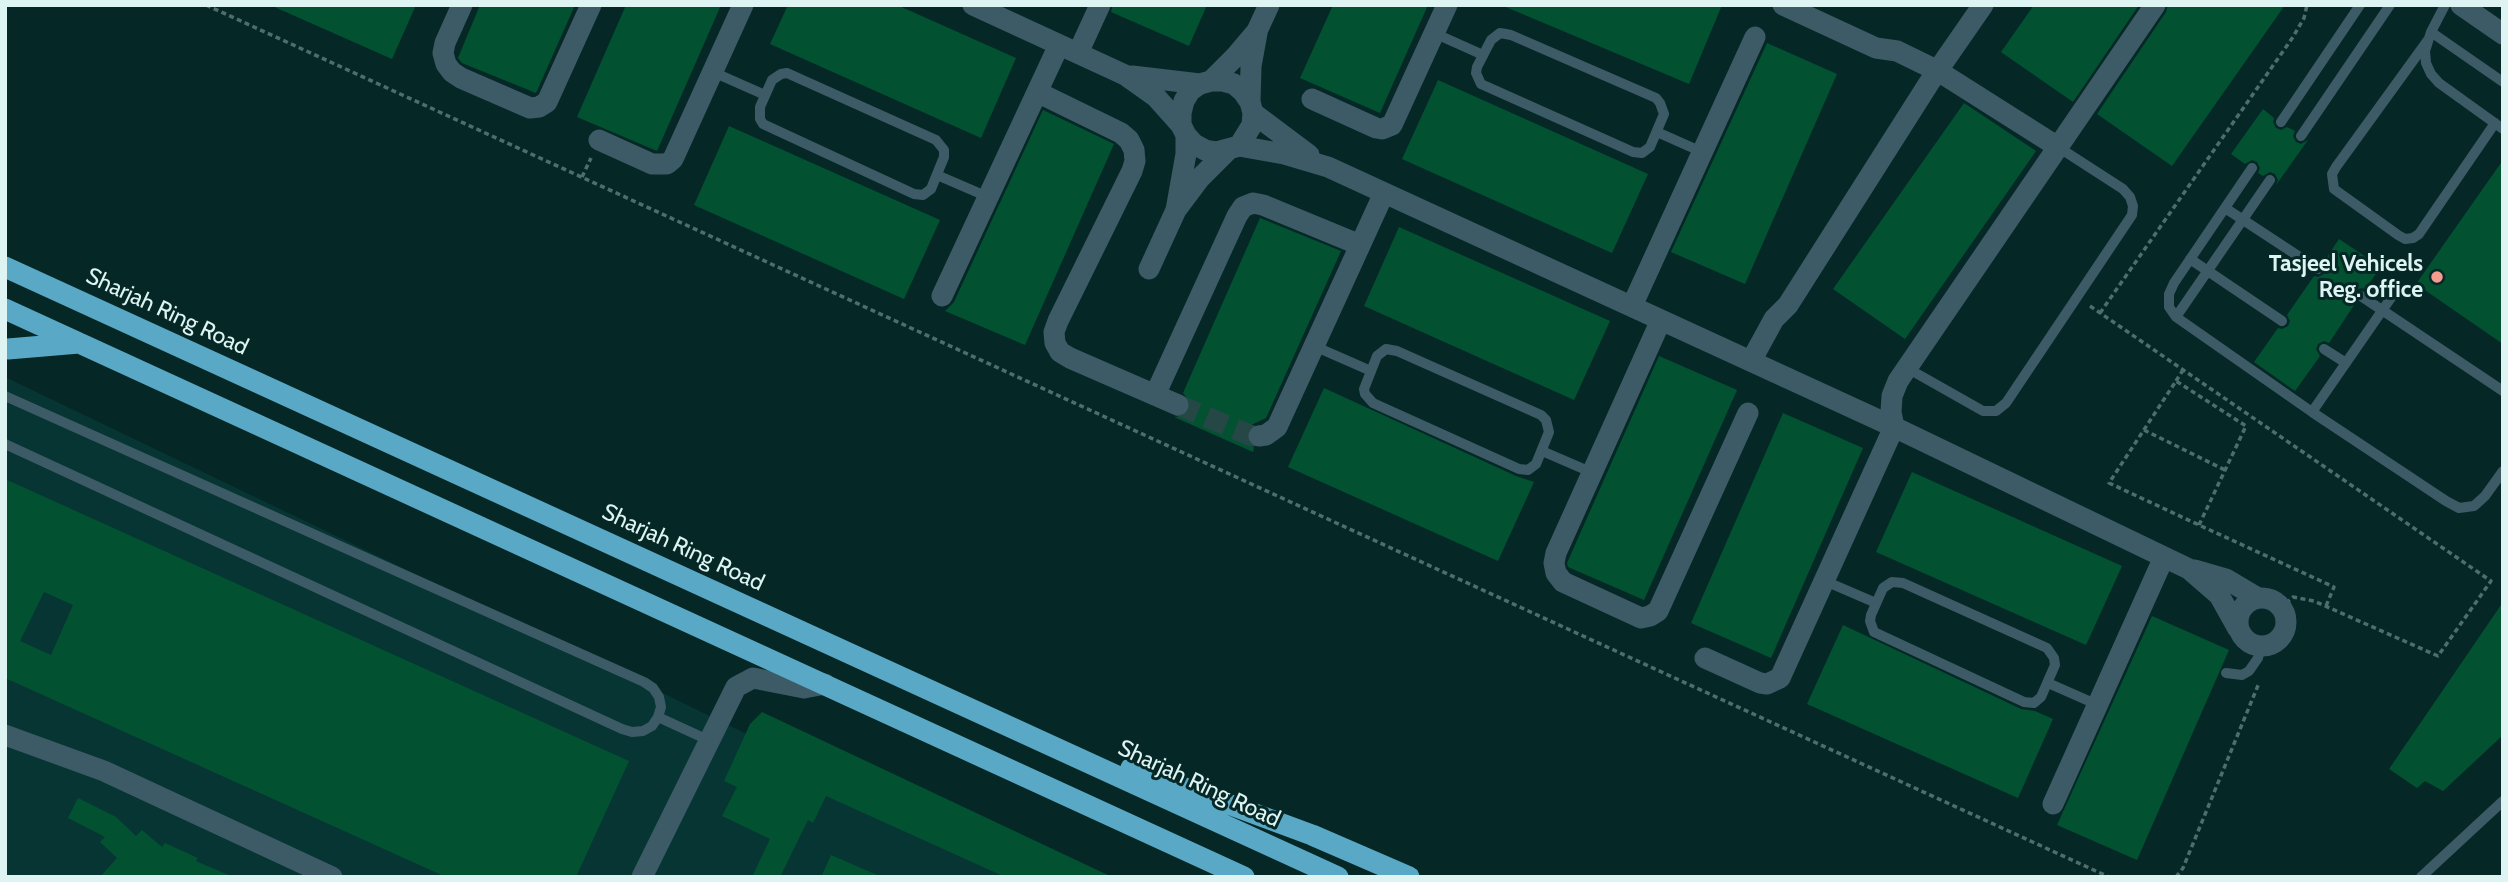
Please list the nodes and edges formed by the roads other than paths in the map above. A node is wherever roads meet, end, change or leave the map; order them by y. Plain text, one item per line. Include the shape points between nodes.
1 (462, 5) edge
2 (591, 5) edge
3 (743, 5) edge
4 (973, 5) edge
5 (1100, 5) edge
6 (1269, 5) edge
7 (1447, 5) edge
8 (1783, 5) edge
9 (1983, 5) edge
10 (2155, 5) edge
11 (2360, 5) edge
12 (2390, 5) edge
13 (2445, 5) edge
14 (2461, 5) edge
15 (1823, 14) edge
16 (1257, 31) junction
17 (1434, 33) junction
18 (2503, 34) edge
19 (2429, 36) junction
20 (1755, 37) dead end
21 (1068, 49) junction
22 (1483, 55) junction
23 (713, 72) junction
24 (1125, 75) junction
25 (1934, 77) junction
26 (2310, 80) junction
27 (1205, 82) junction
28 (2503, 82) edge
29 (1037, 92) junction
30 (2330, 93) junction
31 (765, 95) junction
32 (1312, 99) dead end
33 (1251, 108) junction
34 (2281, 122) dead end
35 (2499, 126) edge
36 (1184, 130) junction
37 (1657, 132) junction
38 (2301, 136) dead end
39 (599, 140) dead end
40 (2058, 147) junction
41 (1234, 148) junction
42 (1702, 152) junction
43 (1328, 167) junction
44 (2252, 168) dead end
45 (937, 175) junction
46 (2270, 180) dead end
47 (1384, 193) junction
48 (988, 197) junction
49 (2225, 208) junction
50 (1176, 210) junction
51 (2243, 219) junction
52 (1360, 245) junction
53 (2190, 259) junction
54 (5, 267) edge
55 (1149, 269) dead end
56 (2318, 269) dead end
57 (2208, 271) junction
58 (2395, 292) dead end
59 (942, 296) dead end
60 (2361, 296) dead end
61 (1632, 306) junction
62 (5, 309) edge
63 (2382, 311) junction
64 (2176, 317) junction
65 (1661, 320) junction
66 (2282, 321) dead end
67 (80, 343) junction
68 (1314, 346) junction
69 (8, 349) dead end
70 (2324, 349) dead end
71 (2346, 363) junction
72 (1758, 364) junction
73 (1907, 368) junction
74 (1371, 371) junction
75 (2503, 391) edge
76 (1155, 395) junction
77 (5, 396) edge
78 (1178, 405) tunnel mouth
79 (1748, 412) dead end
80 (2312, 412) junction
81 (1894, 427) junction
82 (1259, 436) dead end
83 (5, 444) edge
84 (1542, 451) junction
85 (2503, 471) edge
86 (1593, 473) junction
87 (2164, 557) junction
88 (2189, 569) junction
89 (1825, 581) junction
90 (2258, 598) junction
91 (1876, 603) junction
92 (2238, 629) junction
93 (2259, 652) junction
94 (1705, 658) dead end
95 (2226, 673) dead end
96 (2048, 683) junction
97 (825, 684) junction
98 (2098, 705) junction
99 (658, 717) junction
100 (5, 735) edge
101 (1037, 738) junction
102 (708, 740) junction
103 (2503, 801) edge
104 (2053, 804) dead end
105 (332, 877) edge
106 (642, 877) edge
107 (1244, 877) edge
108 (1338, 877) edge
109 (1409, 877) edge
110 (2421, 877) edge

1 - 2 street via 445,43 446,64 461,78 530,108 547,102
3 - 23 street
4 - 21 street
5 - 21 street
6 - 16 street
7 - 17 street
8 - 15 street
9 - 25 street
10 - 40 street
11 - 26 lane
12 - 30 lane
13 - 19 lane
14 - 18 street
15 - 25 street via 1876,48 1897,51
16 - 27 street via 1236,57
16 - 33 street
17 - 22 lane
17 - 32 street via 1396,120 1388,128 1376,128
19 - 28 lane
19 - 35 lane via 2425,51 2431,74
19 - 35 lane via 2336,167 2334,189 2398,235 2413,238
20 - 42 street
21 - 24 street
21 - 29 street
22 - 37 lane via 1476,74 1481,84 1621,147 1642,153 1650,148
22 - 37 lane via 1494,36 1505,33 1656,98 1664,114
23 - 31 lane
23 - 39 street via 667,164 652,164
24 - 27 street
24 - 36 street via 1156,97
25 - 40 street
25 - 72 street via 1788,305 1784,326
26 - 30 lane
26 - 34 lane
27 - 33 street via 1234,85 1244,92
27 - 36 street via 1184,101
29 - 48 street
29 - 76 street via 1121,133 1129,140 1135,161 1054,331 1055,343 1060,352
30 - 38 lane
31 - 45 lane via 759,113 768,127 914,194 927,193
31 - 45 lane via 776,76 787,73 936,140 944,150
33 - 41 street via 1252,125
33 - 43 street
36 - 41 street via 1205,150
36 - 50 street via 1184,173
37 - 42 lane
40 - 73 street
40 - 73 lane via 2123,189 2133,206 2132,215 2078,298 1996,411 1983,411
41 - 43 street via 1284,154
41 - 50 street via 1200,178
42 - 61 street
43 - 47 street
44 - 49 lane
45 - 48 lane
46 - 51 lane
47 - 52 street
47 - 61 street
48 - 59 street
49 - 51 lane
49 - 53 lane
50 - 55 street
51 - 56 lane
51 - 57 lane
52 - 68 street
52 - 76 street via 1263,205 1243,207
53 - 57 lane
53 - 64 lane via 2169,294 2169,307
54 - 101 highway, Sharjah Ring Road
57 - 64 lane
57 - 66 lane
58 - 63 lane
60 - 63 lane
61 - 65 street
62 - 67 highway
63 - 71 lane
63 - 75 lane
64 - 80 lane
65 - 72 street
65 - 86 street
67 - 69 highway
67 - 97 highway
68 - 74 lane
68 - 82 street via 1277,427
70 - 71 lane
71 - 80 lane
72 - 81 street
73 - 81 street via 1892,396
74 - 84 lane via 1364,389 1373,403 1519,469 1532,468
74 - 84 lane via 1381,352 1392,349 1541,415 1549,432
76 - 78 street
77 - 99 lane via 645,682 659,697
79 - 86 street via 1662,603 1650,617 1633,615 1572,587 1556,573 1556,552
80 - 85 lane via 2459,508 2474,506
81 - 87 street
81 - 89 street
83 - 99 lane via 622,729 643,731
84 - 86 lane
87 - 88 street
87 - 98 street
88 - 90 street via 2226,579
88 - 92 street via 2219,595
89 - 91 lane
89 - 94 street via 1784,671 1774,682 1760,683
90 - 92 street via 2241,608
90 - 93 street via 2275,601 2287,622 2276,642
91 - 96 lane via 1870,621 1879,636 2024,702 2038,701
91 - 96 lane via 1886,584 1897,582 2047,648 2055,665
92 - 93 street
93 - 95 lane via 2249,671
96 - 98 lane
97 - 102 street via 804,688 762,678 745,680 732,692
97 - 107 highway
98 - 104 street
99 - 102 lane
100 - 105 street via 104,772
101 - 108 highway, Sharjah Ring Road
101 - 109 highway via 1221,800
102 - 106 street
103 - 110 lane

